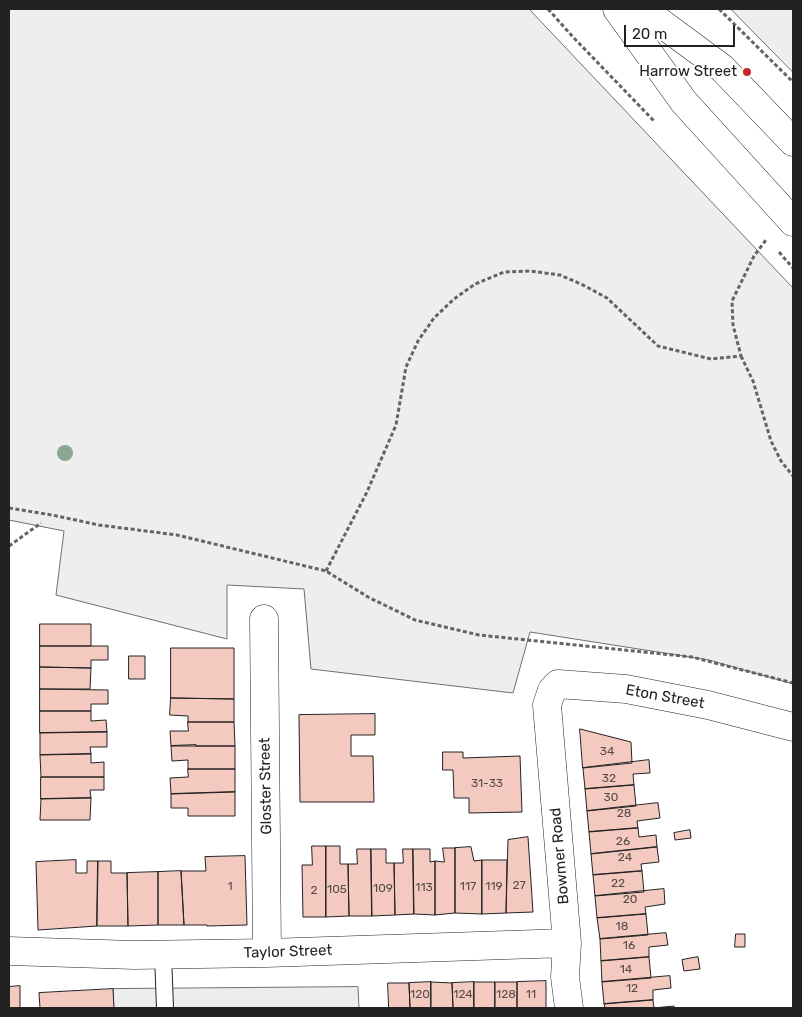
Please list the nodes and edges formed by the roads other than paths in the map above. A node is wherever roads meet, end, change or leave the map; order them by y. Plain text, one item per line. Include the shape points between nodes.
1 (617, 9) edge
2 (642, 9) edge
3 (793, 142) edge
4 (793, 222) edge
5 (264, 619) dead end
6 (547, 705) joint
7 (793, 727) edge
8 (567, 943) junction
9 (9, 951) edge
10 (267, 953) junction
11 (163, 955) junction
12 (165, 1008) edge
13 (569, 1008) edge

1 - 4 street via 684,102
2 - 3 street via 722,68
5 - 10 street, Gloster Street
6 - 7 street, Eton Street via 552,690 558,684 626,689 708,705
6 - 8 street, Bowmer Road
8 - 10 street, Taylor Street
8 - 13 street, Bowmer Road via 565,977
9 - 11 street, Taylor Street
10 - 11 street, Taylor Street
11 - 12 lane

